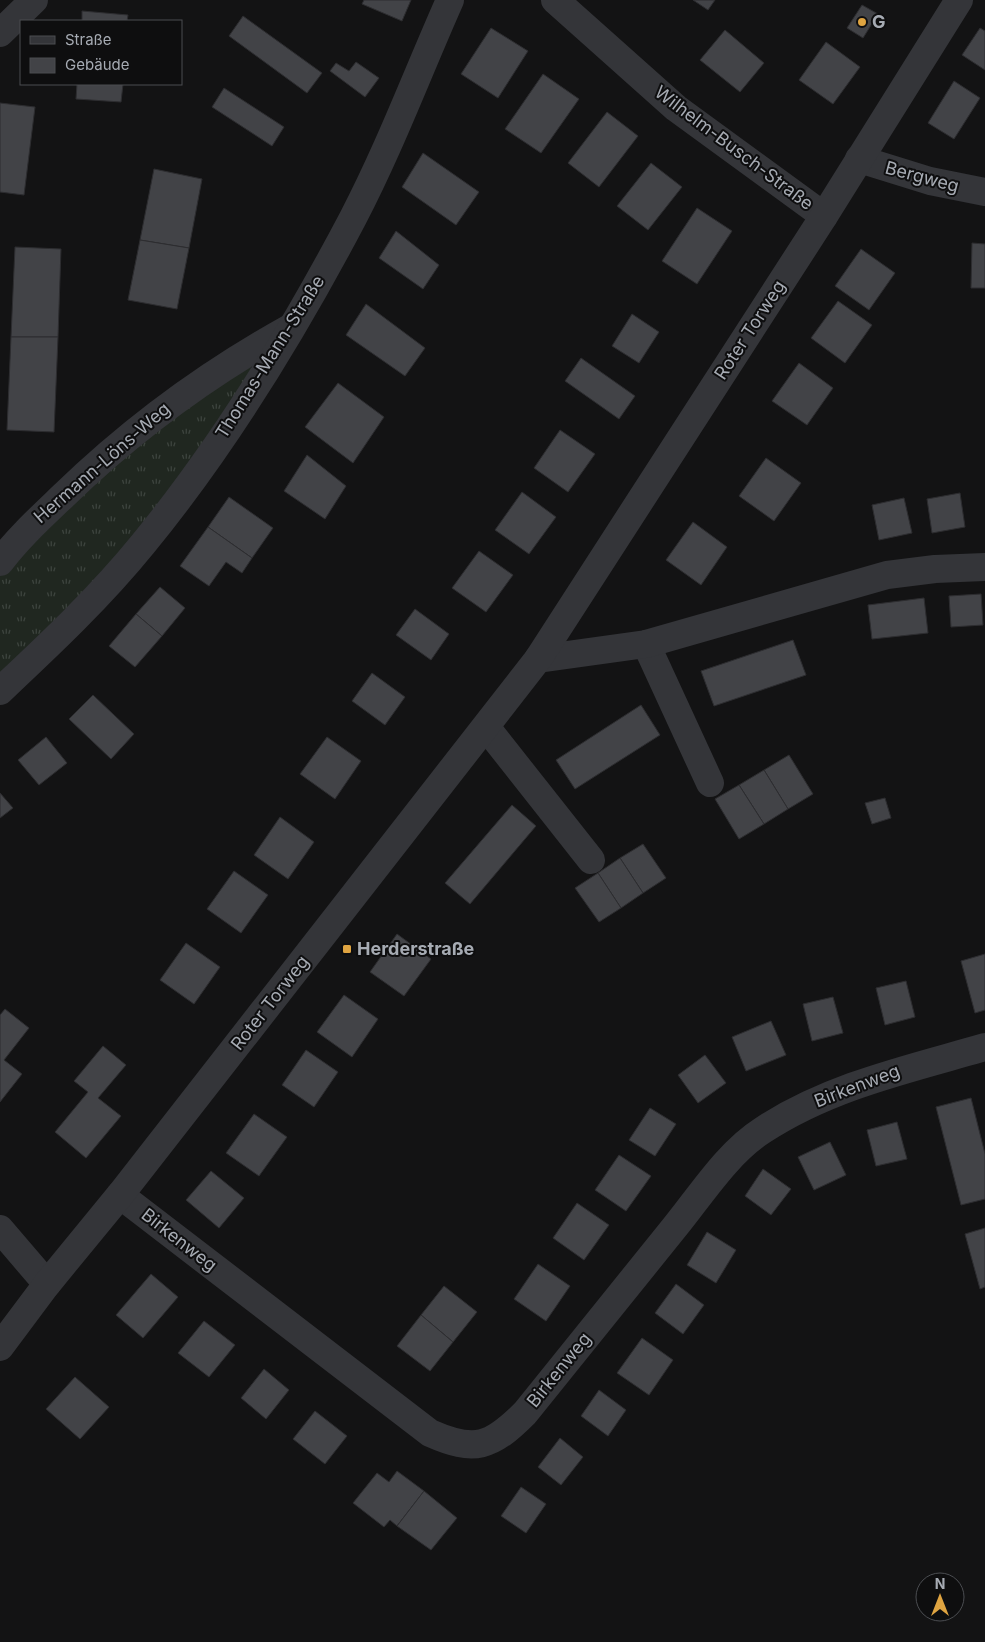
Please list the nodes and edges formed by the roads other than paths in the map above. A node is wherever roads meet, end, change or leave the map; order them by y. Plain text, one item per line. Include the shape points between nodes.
1 (34, 0) edge
2 (450, 0) edge
3 (554, 0) edge
4 (959, 0) edge
5 (0, 33) edge
6 (859, 159) junction
7 (985, 192) edge
8 (824, 216) junction
9 (291, 328) junction
10 (0, 562) edge
11 (985, 567) edge
12 (646, 644) junction
13 (538, 659) junction
14 (0, 691) edge
15 (486, 727) junction
16 (710, 783) dead end
17 (591, 860) dead end
18 (985, 1047) edge
19 (120, 1195) junction
20 (0, 1229) edge
21 (47, 1284) junction
22 (0, 1347) edge

1 - 5 street
2 - 9 street, Thomas-Mann-Straße via 353,217
3 - 8 street, Wilhelm-Busch-Straße via 676,108
4 - 6 street, Roter Torweg
6 - 7 street, Bergweg via 930,181
6 - 8 street, Roter Torweg
8 - 13 street, Roter Torweg
9 - 10 street, Hermann-Löns-Weg via 193,386 139,426 34,522
9 - 14 street, Thomas-Mann-Straße via 241,412 143,544 97,596
11 - 12 street via 887,575
12 - 13 street
12 - 16 street
13 - 15 street, Roter Torweg
15 - 17 street
15 - 19 street, Roter Torweg
18 - 19 street, Birkenweg via 858,1084 815,1101 761,1131 723,1168 525,1413 505,1434 475,1445 460,1445 430,1433
19 - 21 street, Roter Torweg
20 - 21 street
21 - 22 street, Roter Torweg

